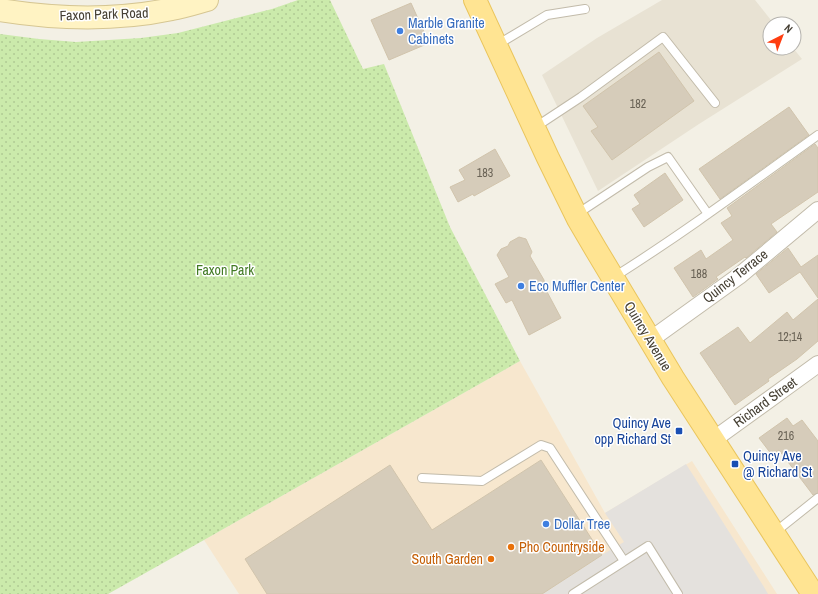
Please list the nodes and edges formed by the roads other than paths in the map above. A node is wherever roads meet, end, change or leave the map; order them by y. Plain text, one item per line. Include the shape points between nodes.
1 (208, 0) edge
2 (475, 0) edge
3 (585, 9) dead end
4 (0, 10) edge
5 (496, 46) junction
6 (716, 103) dead end
7 (533, 128) junction
8 (818, 135) edge
9 (818, 210) edge
10 (576, 214) junction
11 (708, 214) junction
12 (613, 278) junction
13 (650, 340) junction
14 (818, 364) edge
15 (712, 440) junction
16 (422, 478) dead end
17 (818, 498) edge
18 (773, 534) junction
19 (624, 561) junction
20 (573, 594) edge
21 (678, 594) edge
22 (813, 594) edge

1 - 4 street, Faxon Park Road via 155,12 98,17 76,18
2 - 5 main road, Quincy Avenue
3 - 5 lane via 547,15
5 - 7 main road, Quincy Avenue
6 - 7 lane via 664,37 581,98
7 - 10 main road, Quincy Avenue
8 - 11 lane
9 - 13 street, Quincy Terrace via 739,276
10 - 11 lane via 648,167 668,157
10 - 12 main road, Quincy Avenue
11 - 12 lane
12 - 13 main road, Quincy Avenue
13 - 15 main road, Quincy Avenue
14 - 15 street, Richard Street
15 - 18 main road, Quincy Avenue
16 - 19 lane via 482,481 541,445 550,448
17 - 18 lane
18 - 22 main road, Quincy Avenue
19 - 20 lane
19 - 21 lane via 648,546

